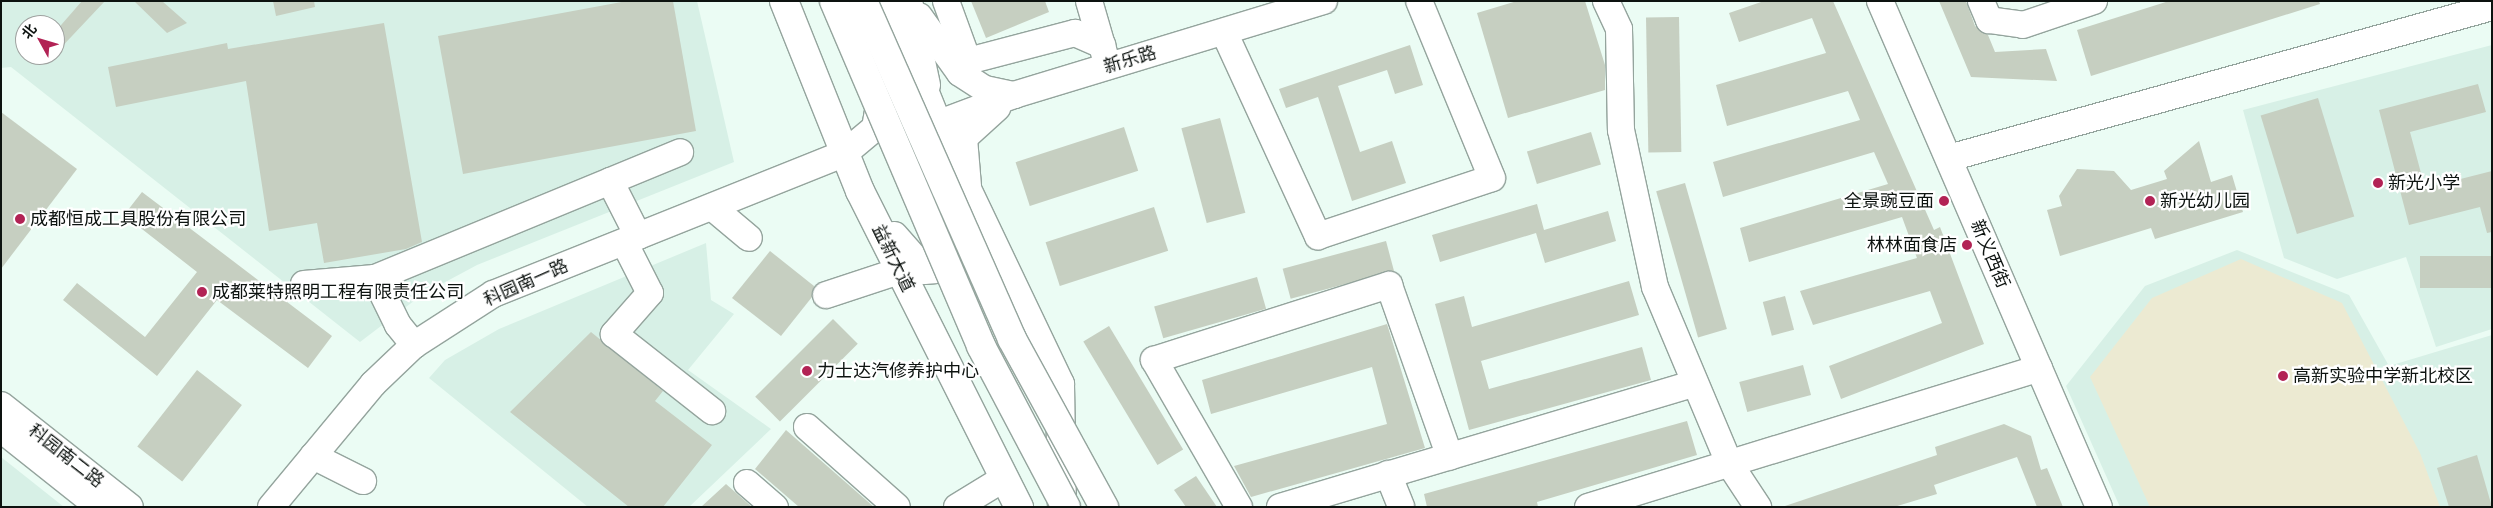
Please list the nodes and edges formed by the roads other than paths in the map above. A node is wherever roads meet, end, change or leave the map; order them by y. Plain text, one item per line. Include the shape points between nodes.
1 (784, 1) edge
2 (834, 1) edge
3 (850, 1) edge
4 (863, 1) edge
5 (946, 1) edge
6 (1089, 1) edge
7 (1324, 1) edge
8 (1419, 1) edge
9 (1606, 1) edge
10 (1880, 1) edge
11 (1981, 1) edge
12 (2094, 1) edge
13 (903, 2) edge
14 (2492, 7) edge
15 (1224, 32) junction
16 (870, 49) junction
17 (1105, 56) junction
18 (1014, 96) junction
19 (937, 124) junction
20 (680, 152) dead end
21 (845, 153) junction
22 (1950, 158) junction
23 (610, 181) junction
24 (860, 191) junction
25 (969, 192) junction
26 (712, 207) junction
27 (749, 238) dead end
28 (631, 239) junction
29 (898, 271) junction
30 (375, 278) junction
31 (304, 284) dead end
32 (826, 295) dead end
33 (414, 345) junction
34 (2039, 368) junction
35 (1695, 383) junction
36 (1, 406) edge
37 (712, 411) dead end
38 (807, 427) dead end
39 (1, 429) edge
40 (313, 456) junction
41 (1450, 457) junction
42 (1729, 463) junction
43 (1388, 474) junction
44 (1003, 479) junction
45 (363, 481) dead end
46 (747, 483) dead end
47 (99, 507) edge
48 (130, 507) edge
49 (271, 507) edge
50 (776, 507) edge
51 (897, 507) edge
52 (957, 507) edge
53 (1018, 507) edge
54 (1062, 507) edge
55 (1066, 507) edge
56 (1104, 507) edge
57 (1239, 507) edge
58 (1280, 507) edge
59 (1401, 507) edge
60 (1588, 507) edge
61 (1758, 507) edge
62 (2099, 507) edge

1 - 21 main road, 益新大道
2 - 55 main road, bridge via 981,346
3 - 16 street
4 - 56 main road, bridge via 1012,340
5 - 17 street via 968,61 1075,33
6 - 17 street
7 - 15 street, 新乐路
8 - 15 street via 1492,178 1318,236
9 - 35 street via 1619,28 1621,130 1655,287
10 - 22 street, 新义西街
11 - 12 street via 1989,20 2023,25
13 - 18 street via 960,73 985,89
13 - 19 main road
14 - 22 street
15 - 17 street, 新乐路
16 - 19 street via 917,115
16 - 21 street, 科园南一路 via 881,95 875,128
17 - 18 street, 新乐路
18 - 19 street, 新乐路
18 - 25 street via 964,138
19 - 24 main road via 963,241 956,257 940,270 924,270 915,263
19 - 25 main road
20 - 23 street
21 - 24 main road, 益新大道
21 - 26 street, 科园南一路
22 - 34 street, 新义西街
23 - 28 street
23 - 30 street
24 - 29 main road, 益新大道
25 - 54 main road via 1016,298 1060,384
26 - 27 street
26 - 28 street, 科园南一路
28 - 33 street, 科园南一路 via 493,294
28 - 37 street via 650,293 614,334
29 - 32 street
29 - 44 main road, 益新大道
30 - 31 street
30 - 33 street via 398,325
33 - 40 street, 科园南一路 via 372,384
34 - 42 street
34 - 62 street, 新义西街
35 - 41 street
35 - 42 street
36 - 48 street, 科园南二路
38 - 51 street
39 - 47 street, 科园南二路
40 - 45 street
40 - 49 street, 科园南一路
41 - 43 street
41 - 57 street via 1389,285 1154,360
42 - 60 street
42 - 61 street
43 - 58 street
43 - 59 street
44 - 52 street
44 - 53 main road, 益新大道
46 - 50 street

